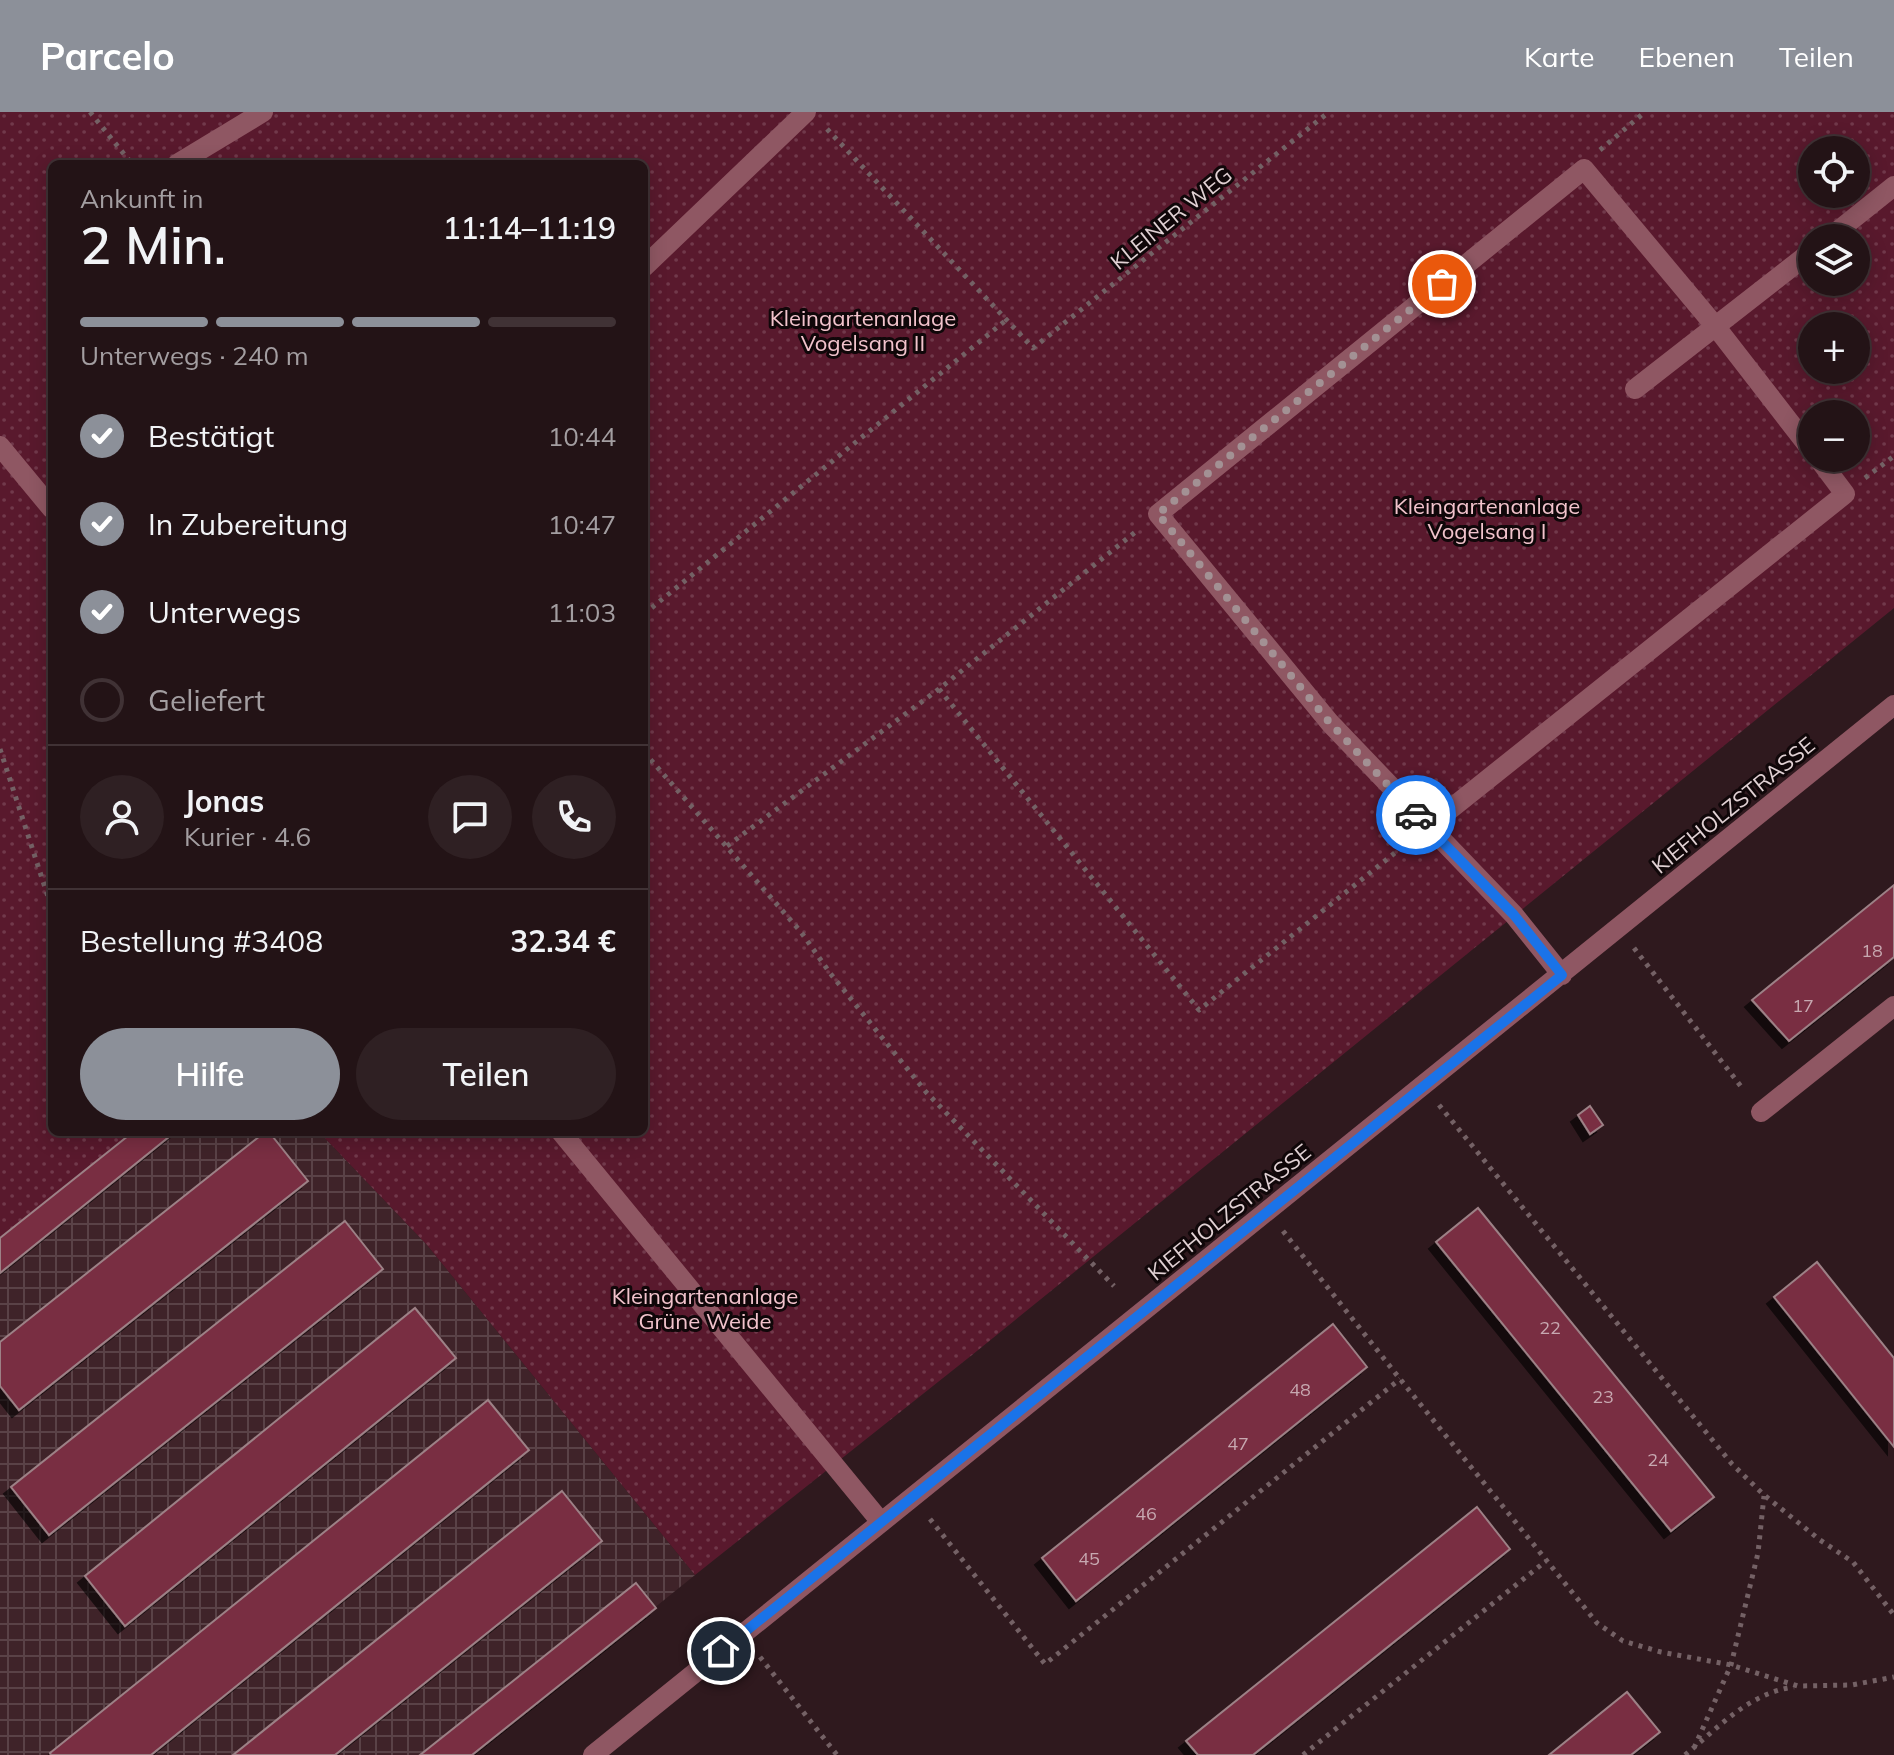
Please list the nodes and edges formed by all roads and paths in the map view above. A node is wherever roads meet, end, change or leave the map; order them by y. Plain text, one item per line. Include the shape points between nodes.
1 (90, 112) edge
2 (263, 112) edge
3 (1329, 112) edge
4 (1645, 112) edge
5 (814, 118) edge
6 (129, 160) edge
7 (184, 160) edge
8 (1584, 169) junction
9 (1894, 186) edge
10 (1846, 224) edge
11 (1798, 262) edge
12 (648, 263) edge
13 (1005, 321) junction
14 (1716, 327) junction
15 (1635, 389) dead end
16 (1798, 433) edge
17 (0, 446) edge
18 (1828, 472) edge
19 (48, 504) edge
20 (1158, 514) junction
21 (648, 611) edge
22 (939, 689) junction
23 (1894, 705) edge
24 (0, 749) edge
25 (648, 757) edge
26 (1428, 827) junction
27 (727, 846) junction
28 (48, 897) edge
29 (1619, 929) junction
30 (1562, 975) junction
31 (1894, 1006) edge
32 (1424, 1086) junction
33 (1761, 1112) joint
34 (564, 1136) edge
35 (1268, 1212) junction
36 (1114, 1286) dead end
37 (1400, 1379) junction
38 (1764, 1495) junction
39 (913, 1497) junction
40 (881, 1522) junction
41 (1546, 1561) junction
42 (1894, 1615) edge
43 (741, 1635) junction
44 (1731, 1665) junction
45 (1894, 1677) edge
46 (1798, 1686) junction
47 (1694, 1748) junction
48 (593, 1755) edge
49 (837, 1755) edge
50 (1303, 1755) edge
51 (1685, 1755) edge

1 - 6 path
2 - 7 street
3 - 13 path, KLEINER WEG via 1033,348
4 - 8 path
5 - 12 street
5 - 13 path
8 - 14 street
8 - 20 street
9 - 10 street
11 - 14 street
13 - 21 path
14 - 15 street
14 - 16 street
17 - 19 street
18 - 26 street via 1845,494
20 - 22 path
20 - 26 street via 1330,723
22 - 26 path via 1199,1010
22 - 27 path
23 - 29 street, KIEFHOLZSTRASSE
24 - 28 path
25 - 27 path
26 - 30 street via 1514,915
27 - 36 path via 926,1092
29 - 30 street, KIEFHOLZSTRASSE
29 - 33 path
30 - 32 street, KIEFHOLZSTRASSE
31 - 33 street
32 - 35 street, KIEFHOLZSTRASSE
32 - 38 path via 1732,1464
34 - 40 street
35 - 37 path
35 - 39 street, KIEFHOLZSTRASSE
37 - 39 path via 1045,1664
37 - 41 path
38 - 42 path via 1853,1562
38 - 44 path via 1758,1553
39 - 40 street, KIEFHOLZSTRASSE
40 - 43 street, KIEFHOLZSTRASSE
41 - 44 path via 1597,1623 1623,1641
41 - 50 path
43 - 48 street, KIEFHOLZSTRASSE
43 - 49 path
44 - 46 path
44 - 47 path
45 - 46 path via 1852,1685
46 - 47 path via 1772,1690 1746,1704
47 - 51 path

